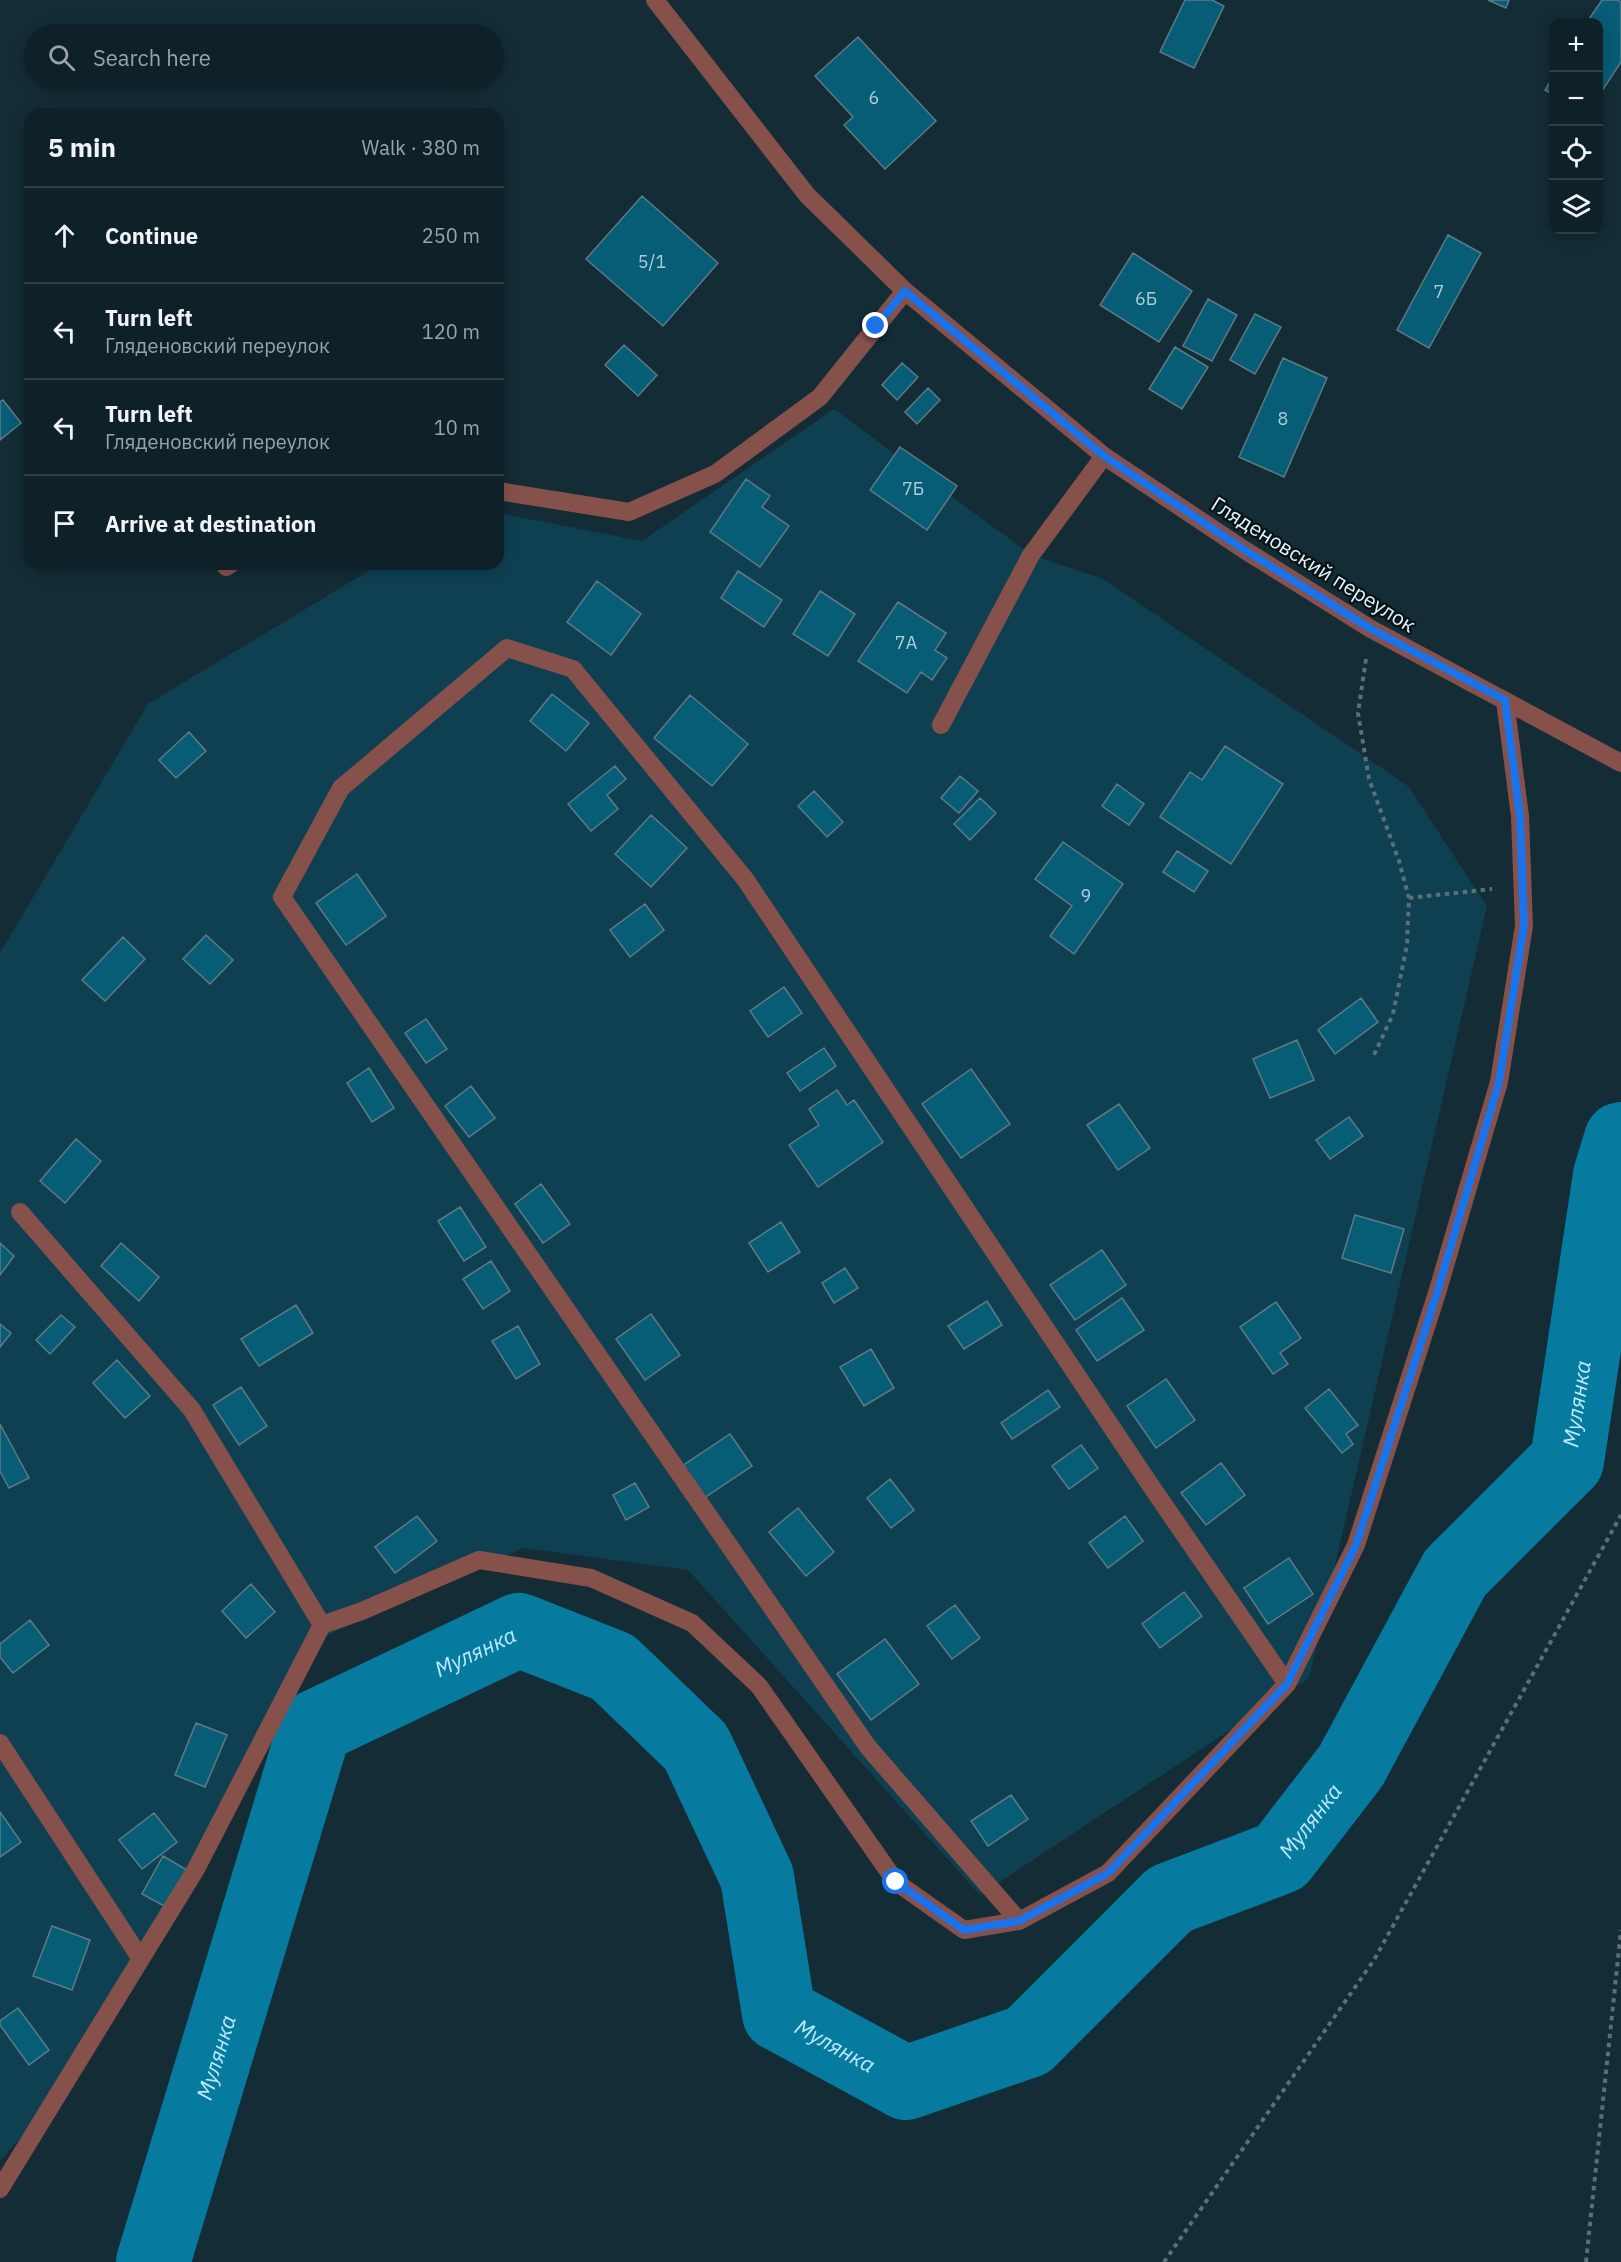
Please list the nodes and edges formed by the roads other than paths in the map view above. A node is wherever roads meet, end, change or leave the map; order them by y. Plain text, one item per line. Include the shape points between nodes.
1 (655, 0) edge
2 (905, 291) junction
3 (1104, 456) junction
4 (504, 492) edge
5 (1505, 700) junction
6 (941, 725) dead end
7 (1621, 763) edge
8 (20, 1212) dead end
9 (322, 1625) junction
10 (1287, 1684) junction
11 (0, 1743) edge
12 (1019, 1921) junction
13 (141, 1959) junction
14 (0, 2189) edge

1 - 2 street, Гляденовский переулок via 807,195
2 - 3 street, Гляденовский переулок
2 - 4 street via 820,398 715,474 629,512
3 - 5 street, Гляденовский переулок via 1371,629
3 - 6 street via 1031,555
5 - 7 street, Гляденовский переулок
5 - 10 street via 1520,816 1524,926 1499,1082 1437,1293 1356,1545
8 - 9 street via 192,1410
9 - 12 street via 479,1560 591,1578 692,1623 759,1686 896,1882 964,1930
9 - 13 street via 196,1869
10 - 12 street via 1108,1873
10 - 12 street via 745,879 573,669 507,648 341,788 282,897 868,1747
11 - 13 street
13 - 14 street

